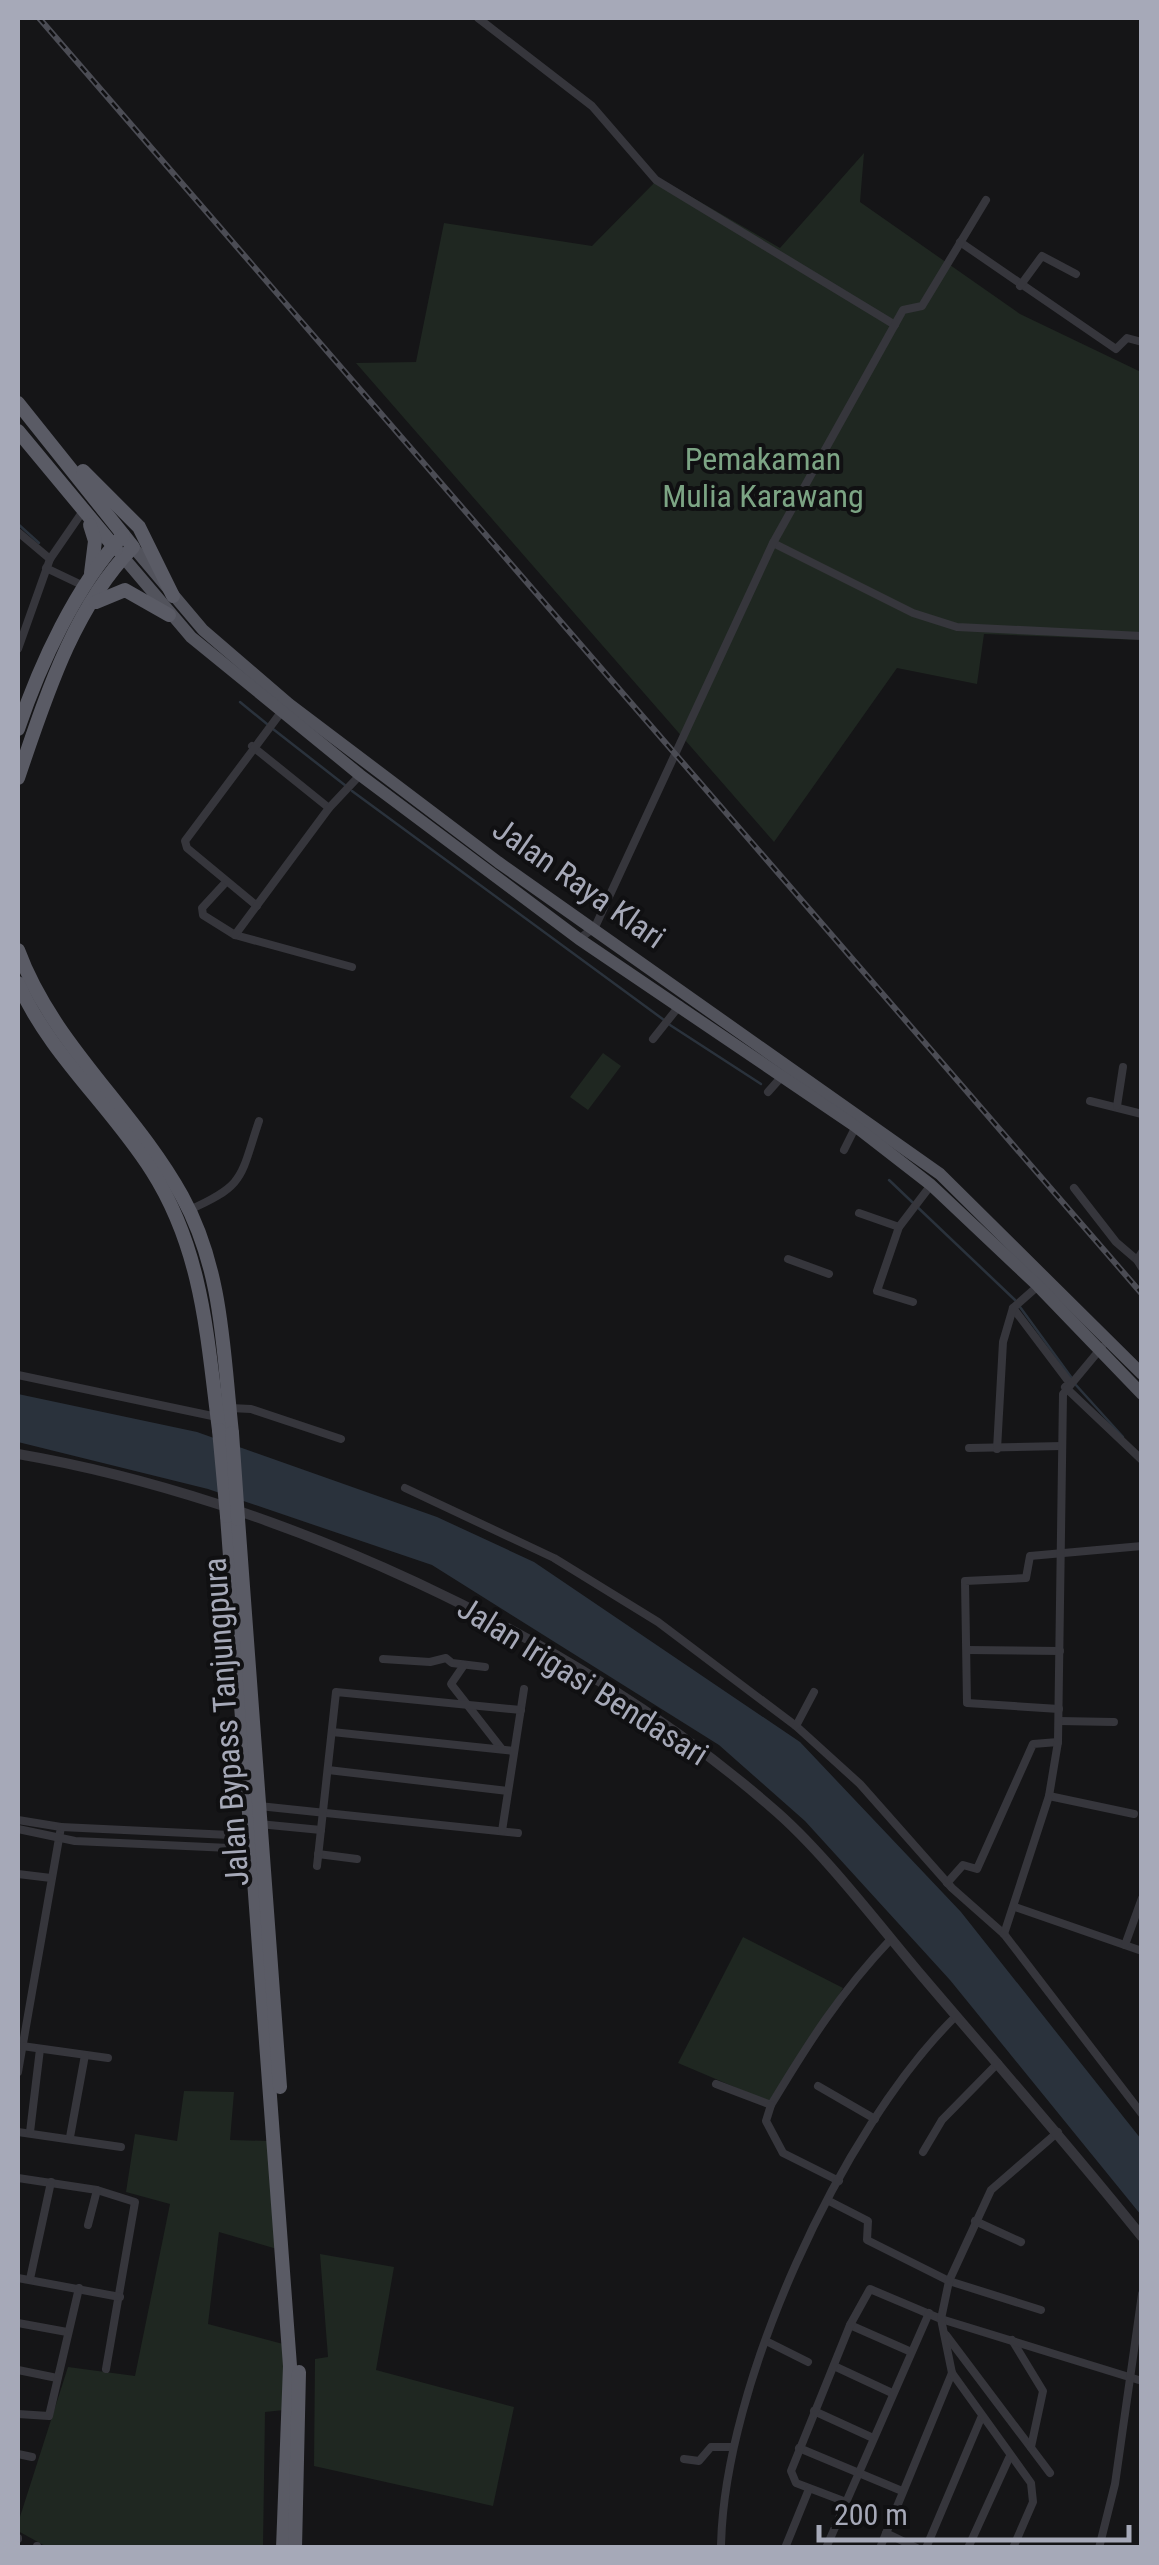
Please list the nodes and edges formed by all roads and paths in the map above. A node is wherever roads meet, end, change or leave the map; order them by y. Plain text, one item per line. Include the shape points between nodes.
1 (478, 18) edge
2 (986, 200) dead end
3 (960, 242) junction
4 (1076, 274) dead end
5 (1020, 286) junction
6 (895, 325) junction
7 (1142, 342) edge
8 (18, 403) edge
9 (18, 430) edge
10 (49, 440) junction
11 (86, 514) junction
12 (18, 532) edge
13 (773, 542) junction
14 (123, 546) junction
15 (48, 563) junction
16 (86, 588) junction
17 (173, 596) junction
18 (91, 605) junction
19 (169, 615) junction
20 (1142, 636) edge
21 (18, 649) edge
22 (278, 716) junction
23 (18, 730) edge
24 (252, 746) junction
25 (18, 778) edge
26 (353, 782) junction
27 (329, 808) junction
28 (226, 882) junction
29 (258, 906) junction
30 (595, 927) junction
31 (236, 935) junction
32 (579, 939) junction
33 (18, 950) edge
34 (352, 967) dead end
35 (18, 983) edge
36 (680, 1005) junction
37 (653, 1039) dead end
38 (1123, 1067) dead end
39 (778, 1080) junction
40 (1090, 1101) dead end
41 (1117, 1106) junction
42 (1142, 1114) edge
43 (258, 1121) dead end
44 (851, 1135) junction
45 (931, 1184) junction
46 (1074, 1188) dead end
47 (189, 1210) junction
48 (858, 1213) dead end
49 (899, 1227) junction
50 (788, 1259) dead end
51 (1140, 1260) edge
52 (829, 1274) dead end
53 (1038, 1286) junction
54 (913, 1302) dead end
55 (1017, 1305) junction
56 (1103, 1345) junction
57 (1142, 1374) edge
58 (18, 1375) edge
59 (1068, 1383) junction
60 (1142, 1394) edge
61 (224, 1422) junction
62 (341, 1440) dead end
63 (1062, 1446) junction
64 (969, 1448) dead end
65 (997, 1449) junction
66 (18, 1454) edge
67 (1142, 1460) edge
68 (406, 1488) dead end
69 (232, 1518) junction
70 (1142, 1546) edge
71 (1062, 1555) junction
72 (967, 1650) junction
73 (1060, 1651) junction
74 (383, 1659) dead end
75 (464, 1665) junction
76 (485, 1667) dead end
77 (524, 1689) dead end
78 (814, 1692) dead end
79 (467, 1705) junction
80 (1059, 1709) junction
81 (521, 1710) junction
82 (1059, 1721) junction
83 (1114, 1722) dead end
84 (796, 1726) junction
85 (332, 1732) junction
86 (1058, 1742) junction
87 (502, 1750) junction
88 (514, 1751) junction
89 (328, 1770) junction
90 (508, 1791) junction
91 (1049, 1796) junction
92 (258, 1806) junction
93 (323, 1812) junction
94 (1134, 1814) dead end
95 (18, 1820) edge
96 (18, 1829) edge
97 (321, 1830) junction
98 (60, 1831) junction
99 (502, 1831) junction
100 (518, 1833) dead end
101 (257, 1839) junction
102 (318, 1854) junction
103 (357, 1858) dead end
104 (317, 1866) dead end
105 (18, 1874) edge
106 (52, 1878) junction
107 (947, 1883) junction
108 (1142, 1898) edge
109 (1015, 1908) junction
110 (1004, 1934) junction
111 (891, 1939) junction
112 (1125, 1945) junction
113 (1142, 1950) edge
114 (18, 1981) edge
115 (32, 1984) junction
116 (956, 2016) junction
117 (22, 2046) junction
118 (40, 2049) junction
119 (85, 2056) junction
120 (108, 2058) dead end
121 (998, 2064) junction
122 (18, 2072) edge
123 (716, 2084) dead end
124 (818, 2086) dead end
125 (771, 2105) junction
126 (1142, 2114) edge
127 (875, 2119) junction
128 (18, 2132) edge
129 (30, 2132) junction
130 (1058, 2132) junction
131 (70, 2138) junction
132 (120, 2147) dead end
133 (923, 2152) dead end
134 (18, 2178) edge
135 (839, 2181) junction
136 (51, 2182) junction
137 (96, 2190) junction
138 (829, 2200) junction
139 (974, 2221) junction
140 (88, 2225) dead end
141 (1142, 2237) edge
142 (1021, 2242) dead end
143 (18, 2278) edge
144 (30, 2280) junction
145 (949, 2281) junction
146 (78, 2288) junction
147 (1142, 2294) edge
148 (120, 2297) junction
149 (1041, 2310) dead end
150 (929, 2313) junction
151 (941, 2319) junction
152 (18, 2323) edge
153 (850, 2325) junction
154 (66, 2332) junction
155 (944, 2332) junction
156 (1012, 2340) junction
157 (768, 2342) junction
158 (909, 2352) junction
159 (808, 2362) dead end
160 (834, 2366) junction
161 (106, 2369) dead end
162 (18, 2370) edge
163 (952, 2373) junction
164 (57, 2378) junction
165 (1128, 2379) junction
166 (1142, 2381) edge
167 (892, 2393) junction
168 (814, 2411) junction
169 (18, 2414) edge
170 (981, 2418) junction
171 (874, 2438) junction
172 (733, 2447) junction
173 (1031, 2447) junction
174 (799, 2448) junction
175 (18, 2454) edge
176 (32, 2457) dead end
177 (1009, 2458) junction
178 (684, 2459) dead end
179 (858, 2473) junction
180 (1050, 2473) dead end
181 (809, 2489) junction
182 (902, 2491) junction
183 (846, 2502) junction
184 (886, 2532) junction
185 (284, 2548) edge
186 (295, 2548) edge
187 (722, 2548) edge
188 (785, 2548) edge
189 (826, 2548) edge
190 (880, 2548) edge
191 (917, 2548) edge
192 (926, 2548) edge
193 (968, 2548) edge
194 (1013, 2548) edge
195 (1099, 2548) edge

1 - 6 street via 592,106 656,180
2 - 3 street
3 - 5 street
3 - 6 street via 922,306 906,308
4 - 5 street via 1042,256
5 - 7 street via 1116,350 1127,338
6 - 13 street
8 - 10 highway, Jalan Raya Klari
9 - 11 highway, Jalan Raya Klari
10 - 14 highway, Jalan Raya Klari
10 - 17 highway via 139,527
11 - 14 highway, Jalan Raya Klari
11 - 15 street
11 - 16 highway via 95,561
12 - 15 street
13 - 20 street via 913,613 958,627
13 - 30 street
14 - 16 highway
14 - 17 main road, Jalan Raya Klari
14 - 18 highway
14 - 19 main road, Jalan Raya Klari
15 - 16 street
15 - 21 street
16 - 23 highway
17 - 22 main road, Jalan Raya Klari
18 - 19 highway via 125,590
18 - 25 highway via 56,672
19 - 22 main road, Jalan Raya Klari
22 - 24 street
22 - 26 main road, Jalan Raya Klari
22 - 30 main road, Jalan Raya Klari
24 - 27 street
24 - 28 street via 186,838 187,848
26 - 27 street
26 - 32 main road, Jalan Raya Klari
27 - 29 street
28 - 29 street
28 - 31 street via 203,915
29 - 31 street
30 - 32 street
30 - 39 main road, Jalan Raya Klari
31 - 34 street
32 - 36 main road, Jalan Raya Klari
33 - 47 highway, Jalan Bypass Tanjungpura via 44,1007
35 - 61 highway, Jalan Bypass Tanjungpura via 54,1046 151,1169 175,1212 203,1297
36 - 37 street
36 - 39 main road, Jalan Raya Klari
38 - 41 street
39 - 44 main road, Jalan Raya Klari
40 - 41 street
41 - 42 street
43 - 47 street via 237,1184
44 - 45 main road, Jalan Raya Klari
44 - 56 main road, Jalan Raya Klari via 940,1174
45 - 49 street
45 - 53 main road, Jalan Raya Klari
46 - 51 street via 1116,1242
47 - 61 highway, Jalan Bypass Tanjungpura via 219,1300
48 - 49 street
49 - 54 street via 877,1291
50 - 52 street
53 - 55 street
53 - 56 main road, Jalan Raya Klari
55 - 59 street
55 - 65 street via 999,1364
56 - 57 main road, Jalan Raya Klari
56 - 59 street
56 - 60 main road, Jalan Raya Klari
58 - 61 street
59 - 63 street
59 - 67 street
61 - 62 street via 251,1408
61 - 69 highway, Jalan Bypass Tanjungpura, bridge
63 - 65 street
63 - 71 street
64 - 65 street
66 - 111 street, Jalan Irigasi Bendasari via 264,1519 467,1608 672,1730 759,1797
68 - 84 street via 568,1566 658,1622
69 - 92 highway, Jalan Bypass Tanjungpura
69 - 101 highway, Jalan Bypass Tanjungpura
70 - 71 street
71 - 72 street via 1029,1557 1026,1578 965,1580
71 - 73 street
72 - 73 street
72 - 80 street via 967,1703
73 - 80 street
74 - 75 street via 446,1658
75 - 76 street
75 - 79 street via 451,1684
77 - 81 street
78 - 84 street
79 - 81 street
79 - 85 street via 336,1692
79 - 87 street
80 - 82 street
81 - 88 street
82 - 83 street
82 - 86 street
84 - 107 street via 860,1784
85 - 87 street
85 - 89 street
86 - 91 street
86 - 107 street via 1033,1744 977,1869 964,1865
87 - 88 street
88 - 90 street
89 - 90 street
89 - 93 street
90 - 99 street
91 - 94 street
91 - 109 street
92 - 93 street
92 - 101 highway, Jalan Bypass Tanjungpura
93 - 97 street
93 - 99 street
95 - 98 street
96 - 98 street
97 - 101 street
97 - 102 street
98 - 101 street via 76,1841
98 - 106 street
99 - 100 street
101 - 185 highway, Jalan Bypass Tanjungpura via 290,2366
101 - 186 highway, Jalan Bypass Tanjungpura via 299,2366
102 - 103 street
102 - 104 street
105 - 106 street
106 - 115 street
107 - 110 street
108 - 112 street
109 - 110 street
109 - 112 street
110 - 126 street
111 - 116 street, Jalan Irigasi Bendasari
111 - 125 street via 816,2026
112 - 113 street
114 - 115 street
115 - 117 street
116 - 121 street, Jalan Irigasi Bendasari
116 - 127 street via 914,2060
117 - 118 street
117 - 122 street
118 - 119 street
118 - 129 street
119 - 120 street
119 - 131 street
121 - 130 street, Jalan Irigasi Bendasari
121 - 133 street via 942,2120
123 - 125 street
124 - 127 street
125 - 135 street via 766,2120 782,2153
127 - 135 street
128 - 129 street
129 - 131 street
130 - 139 street via 992,2190
130 - 141 street, Jalan Irigasi Bendasari
131 - 132 street
134 - 136 street
135 - 138 street
136 - 137 street
136 - 144 street
137 - 140 street
137 - 148 street via 135,2202
138 - 145 street via 868,2221 867,2240
138 - 157 street
139 - 142 street
139 - 145 street
143 - 144 street
144 - 146 street
145 - 149 street
145 - 151 street
146 - 148 street
146 - 154 street
147 - 165 street
148 - 161 street
150 - 151 street
150 - 153 street via 870,2288
150 - 158 street
151 - 155 street
151 - 156 street
152 - 154 street
153 - 158 street
153 - 160 street
154 - 164 street
155 - 163 street
155 - 173 street
156 - 165 street
156 - 173 street via 1043,2391
157 - 159 street
157 - 172 street
158 - 167 street
160 - 167 street
160 - 168 street
162 - 164 street
163 - 170 street
163 - 182 street
164 - 169 street via 49,2416
165 - 166 street
165 - 195 street
167 - 171 street
168 - 171 street
168 - 174 street
170 - 177 street
170 - 192 street
171 - 179 street
172 - 178 street via 711,2446 699,2461
172 - 187 street
173 - 180 street
174 - 179 street
174 - 181 street via 792,2477
175 - 176 street
177 - 193 street
177 - 194 street via 1033,2491
179 - 182 street
179 - 183 street
181 - 183 street
181 - 188 street
182 - 184 street
183 - 189 street
184 - 190 street
184 - 191 street

